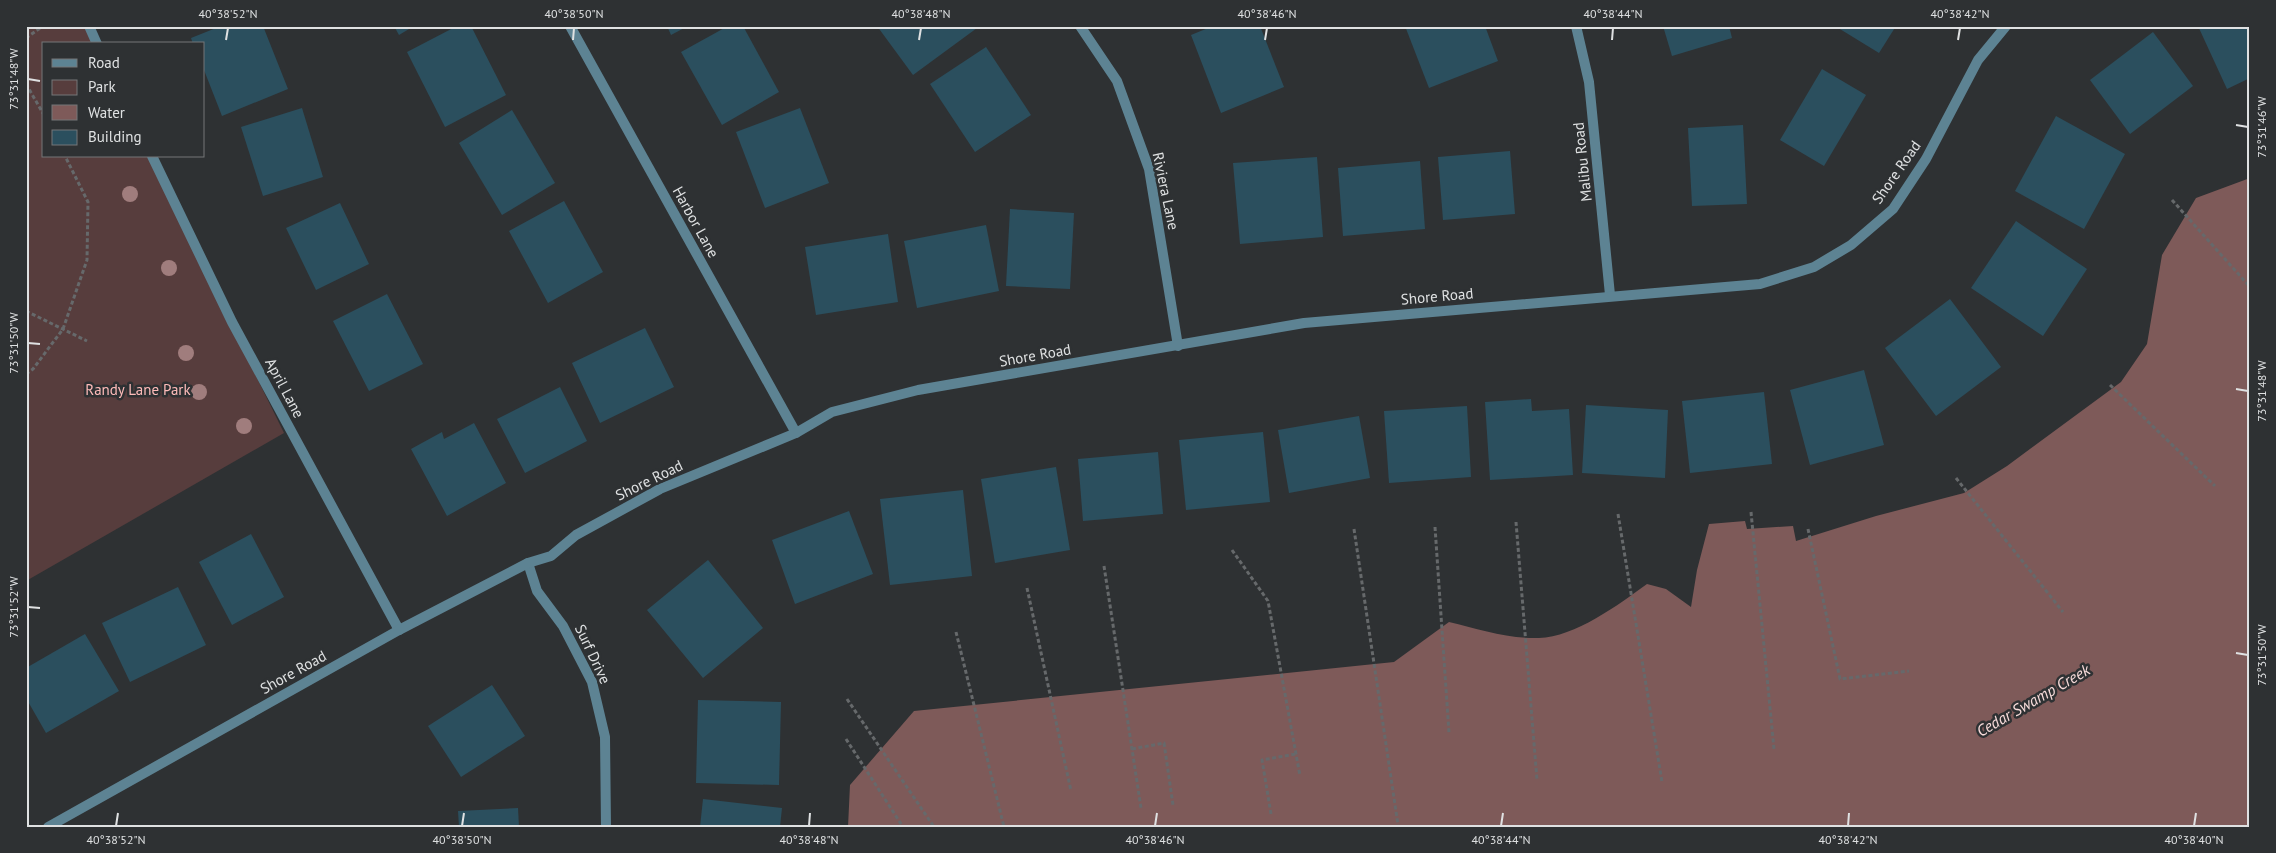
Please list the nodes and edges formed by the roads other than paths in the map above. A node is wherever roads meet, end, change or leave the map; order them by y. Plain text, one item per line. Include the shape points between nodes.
1 (89, 26) edge
2 (570, 26) edge
3 (1080, 26) edge
4 (1576, 26) edge
5 (2006, 26) edge
6 (96, 42) edge
7 (153, 158) edge
8 (1610, 295) junction
9 (1178, 346) junction
10 (796, 433) junction
11 (528, 563) junction
12 (399, 630) junction
13 (48, 827) edge
14 (606, 827) edge

1 - 6 street
2 - 10 street, Harbor Lane
3 - 9 street, Riviera Lane via 1117,82 1149,169
4 - 8 street, Malibu Road via 1589,82
5 - 8 street, Shore Road via 1978,60 1926,159 1893,208 1851,246 1814,267 1760,284
7 - 12 street, April Lane via 232,322
8 - 9 street, Shore Road via 1304,323
9 - 10 street, Shore Road via 918,390 832,412
10 - 11 street, Shore Road via 660,489 576,535 551,556
11 - 12 street, Shore Road
11 - 14 street, Surf Drive via 537,591 563,626 592,682 605,736
12 - 13 street, Shore Road

